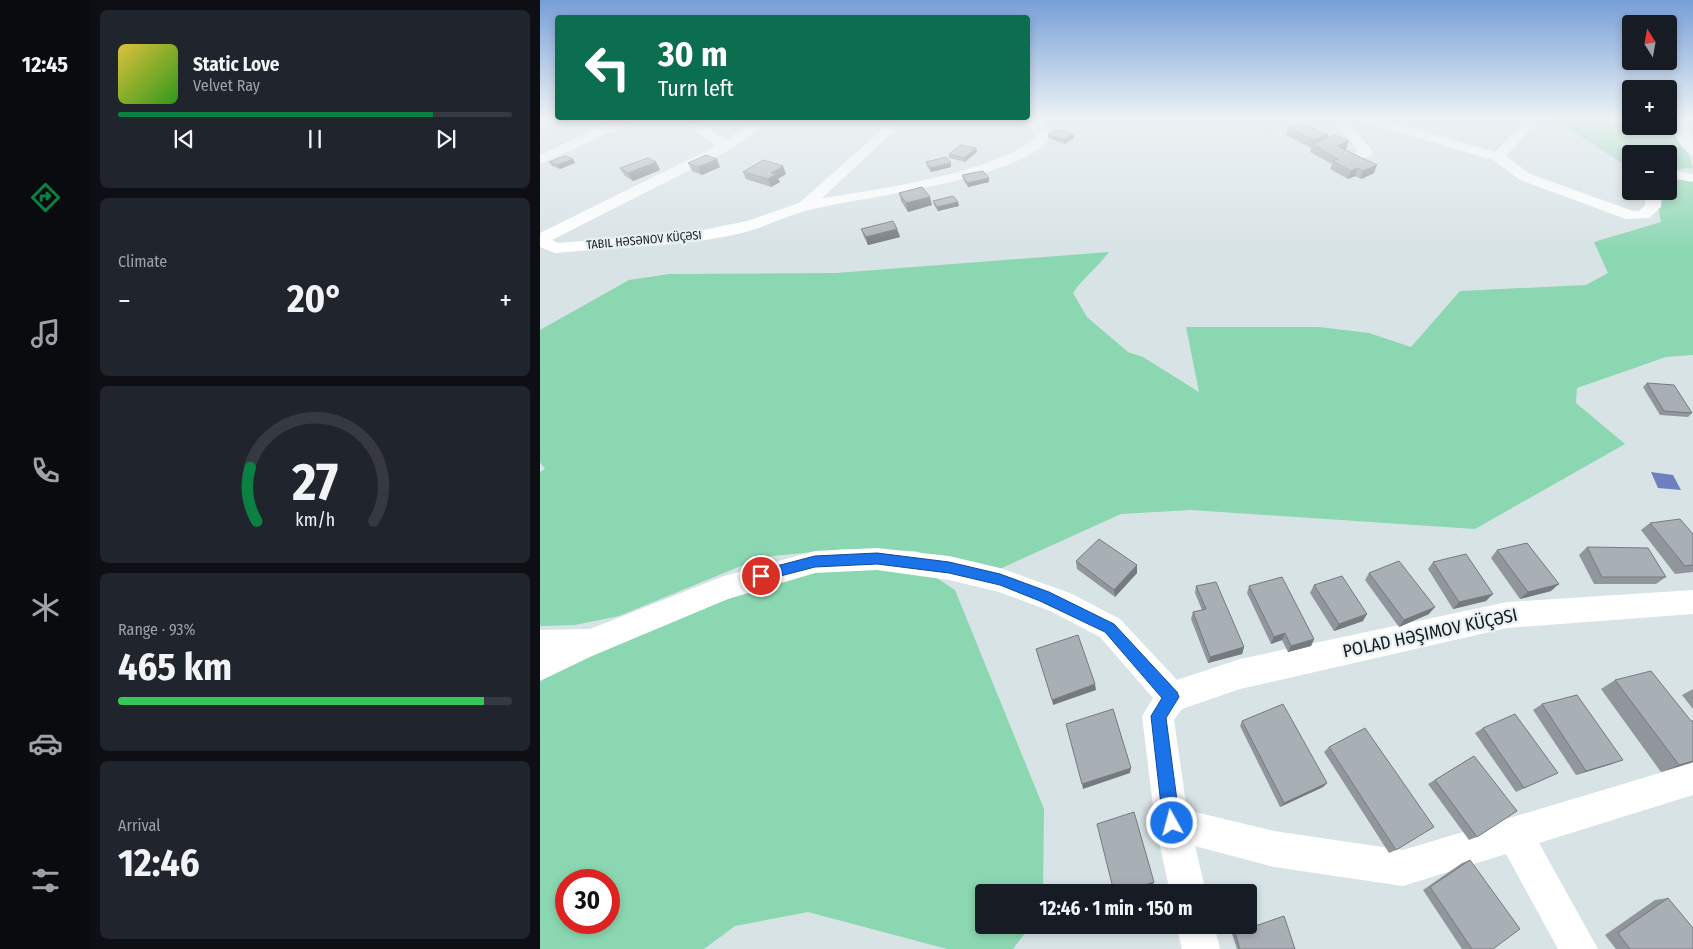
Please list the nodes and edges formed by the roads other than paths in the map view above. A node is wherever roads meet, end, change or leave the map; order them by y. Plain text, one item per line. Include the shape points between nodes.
1 (692, 163) edge
2 (852, 163) edge
3 (992, 163) edge
4 (1506, 163) edge
5 (1677, 175) edge
6 (1693, 178) edge
7 (1653, 200) edge
8 (805, 206) junction
9 (540, 240) edge
10 (1693, 602) edge
11 (590, 643) junction
12 (540, 644) edge
13 (540, 667) edge
14 (1172, 697) junction
15 (1693, 779) edge
16 (1172, 823) junction
17 (1514, 834) junction
18 (1186, 884) edge
19 (1197, 934) edge
20 (1201, 949) edge
21 (1579, 949) edge

1 - 9 street, TABIL HƏSƏNOV KÜÇƏSI
2 - 8 street, TABIL HƏSƏNOV KÜÇƏSI
3 - 8 street, TABIL HƏSƏNOV KÜÇƏSI via 861,198
4 - 7 street via 1525,177 1632,216 1643,214 1652,207
5 - 6 street
8 - 9 street, TABIL HƏSƏNOV KÜÇƏSI via 751,225 693,237 554,248
10 - 14 street, POLAD HƏŞIMOV KÜÇƏSI via 1507,615 1240,674
11 - 12 street
11 - 13 street
11 - 14 street via 761,576 815,562 877,558 1000,580 1060,602 1110,628
14 - 16 street via 1158,716
15 - 17 street
16 - 17 street via 1274,849 1404,868
16 - 18 street
17 - 21 street
19 - 20 street

